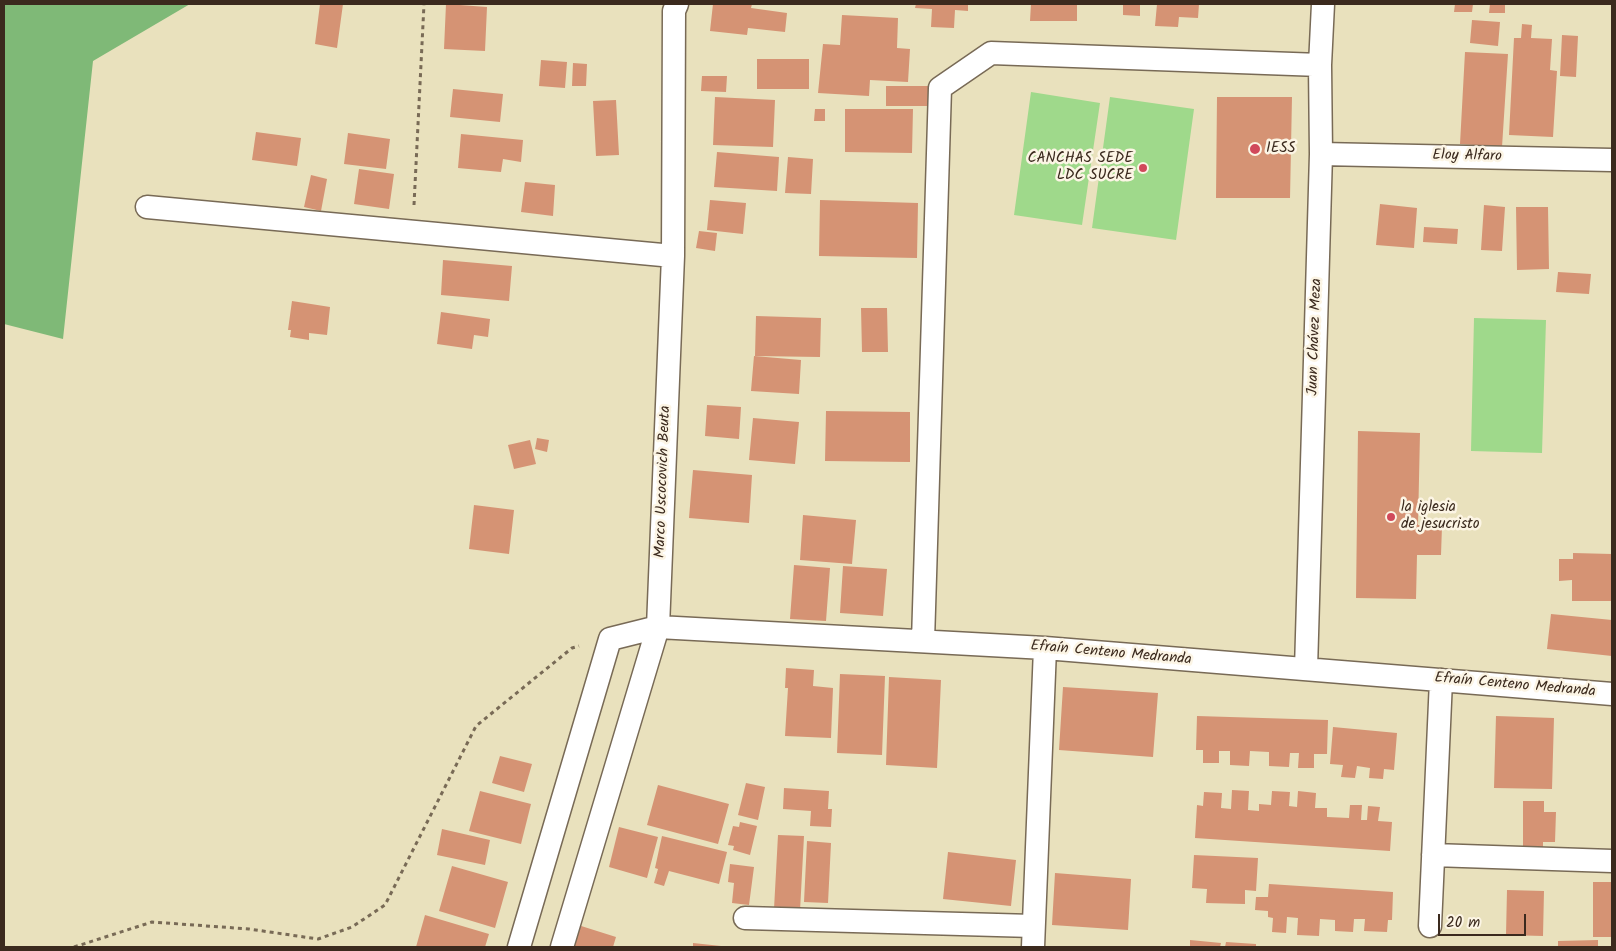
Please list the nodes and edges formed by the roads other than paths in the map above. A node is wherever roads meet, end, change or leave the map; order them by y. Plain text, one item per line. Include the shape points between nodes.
1 (677, 4) edge
2 (1323, 4) edge
3 (1320, 65) junction
4 (1322, 154) junction
5 (1612, 160) edge
6 (147, 207) dead end
7 (673, 256) junction
8 (658, 626) junction
9 (923, 641) junction
10 (1045, 648) junction
11 (1306, 670) junction
12 (1441, 680) junction
13 (1612, 694) edge
14 (1433, 855) junction
15 (1612, 860) edge
16 (744, 918) dead end
17 (1430, 926) dead end
18 (1033, 937) edge
19 (519, 947) edge
20 (562, 947) edge

1 - 7 street, Marco Uscocovich Beuta via 674,11
2 - 3 street, Juan Chávez Meza
3 - 4 street, Juan Chávez Meza
3 - 9 street via 991,53 940,88
4 - 5 street, Eloy Alfaro
4 - 11 street, Juan Chávez Meza
6 - 7 street
7 - 8 street, Marco Uscocovich Beuta
8 - 9 street, Efraín Centeno Medranda
8 - 19 street, Efraín Centeno Medranda via 610,638
8 - 20 street, Marco Uscocovich Beuta
9 - 10 street, Efraín Centeno Medranda
10 - 11 street, Efraín Centeno Medranda
10 - 18 street
11 - 12 street, Efraín Centeno Medranda
12 - 13 street, Efraín Centeno Medranda
12 - 14 street
14 - 15 street
14 - 17 street
16 - 18 street

